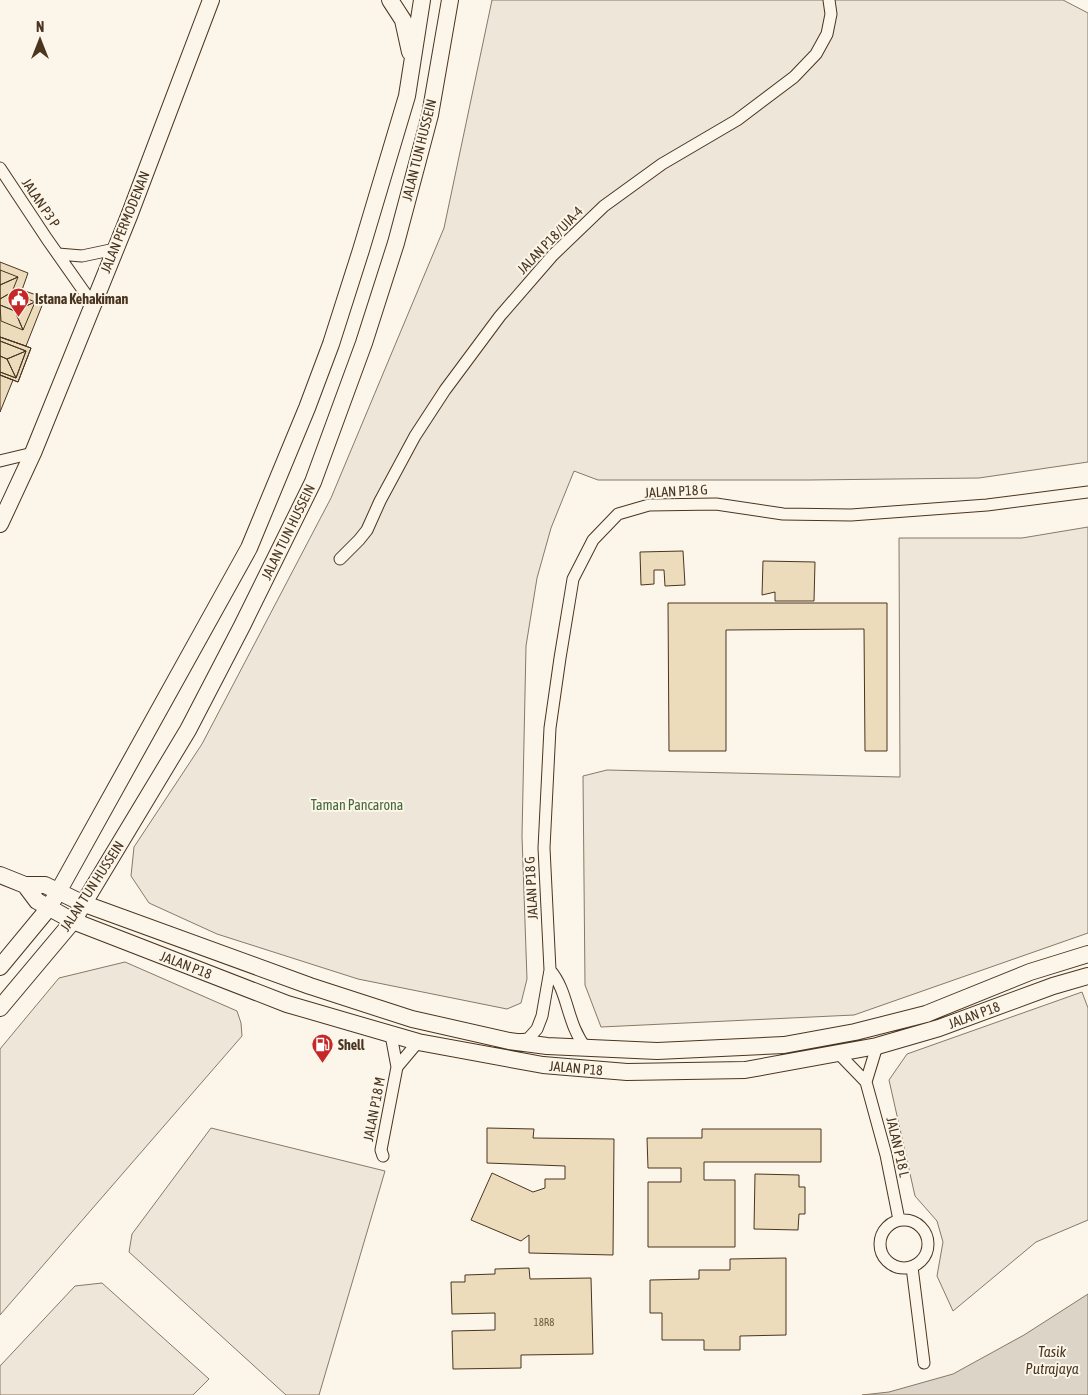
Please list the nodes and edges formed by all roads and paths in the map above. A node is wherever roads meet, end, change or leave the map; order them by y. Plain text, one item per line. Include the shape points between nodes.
1 (211, 0) edge
2 (390, 0) edge
3 (421, 0) edge
4 (829, 0) edge
5 (449, 3) edge
6 (407, 96) junction
7 (0, 168) edge
8 (115, 249) junction
9 (58, 254) junction
10 (92, 304) junction
11 (33, 453) junction
12 (0, 461) edge
13 (1088, 492) edge
14 (0, 521) edge
15 (340, 558) dead end
16 (0, 875) edge
17 (25, 885) junction
18 (58, 892) junction
19 (82, 904) junction
20 (48, 909) junction
21 (73, 921) junction
22 (1088, 954) edge
23 (0, 967) edge
24 (550, 970) junction
25 (1088, 976) edge
26 (0, 1008) edge
27 (391, 1035) junction
28 (509, 1041) junction
29 (418, 1042) junction
30 (878, 1046) junction
31 (586, 1048) junction
32 (838, 1053) junction
33 (397, 1067) junction
34 (866, 1082) junction
35 (383, 1156) dead end
36 (898, 1220) junction
37 (912, 1267) junction
38 (924, 1363) dead end

1 - 8 street, JALAN PERMODENAN
2 - 6 street via 403,20 410,49
3 - 5 street
3 - 6 street, JALAN TUN HUSSEIN
4 - 15 street, JALAN P18/UIA-4 via 831,14 827,34 816,54 794,77 737,120 662,164 604,206 553,255 500,316 445,390 415,436 367,530
5 - 19 street, JALAN TUN HUSSEIN via 430,115 396,243 313,482 188,730
6 - 18 street, JALAN TUN HUSSEIN via 330,344 249,548
7 - 9 street, JALAN P3 P
8 - 9 street via 82,256
8 - 10 street, JALAN PERMODENAN
9 - 10 street, JALAN P3 P
10 - 11 street, JALAN PERMODENAN
11 - 12 street
11 - 14 street, JALAN PERMODENAN
13 - 24 street, JALAN P18 G via 987,505 851,515 783,514 716,504 649,505 618,514 593,540 574,579 560,658 550,728 544,848
16 - 17 street
17 - 18 street, JALAN P18 via 45,885
17 - 20 street, JALAN P18
18 - 19 street, JALAN P18
18 - 20 street, JALAN TUN HUSSEIN
19 - 21 street, JALAN TUN HUSSEIN
19 - 28 street, JALAN P18 via 403,1016
20 - 21 street, JALAN P18
20 - 23 street, JALAN TUN HUSSEIN
21 - 26 street, JALAN TUN HUSSEIN
21 - 27 street, JALAN P18 via 287,1004
22 - 31 street, JALAN P18 via 1030,972 926,1014 855,1032 784,1045 657,1052
24 - 28 street, JALAN P18 G via 537,1030 528,1039
24 - 31 street, JALAN P18 G via 560,984 574,1031
25 - 30 street, JALAN P18 via 940,1028
27 - 29 street, JALAN P18
27 - 33 street, JALAN P18 M
28 - 31 street, JALAN P18
29 - 32 street, JALAN P18 via 543,1065 627,1072 745,1070
29 - 33 street, JALAN P18 M
30 - 32 street, JALAN P18
30 - 34 street
32 - 34 street, JALAN P18 L
33 - 35 street, JALAN P18 M via 381,1150
34 - 36 street, JALAN P18 L via 886,1155
36 - 37 street via 913,1222 927,1238 927,1252
36 - 37 street via 885,1228 879,1243 880,1251 894,1267
37 - 38 street

